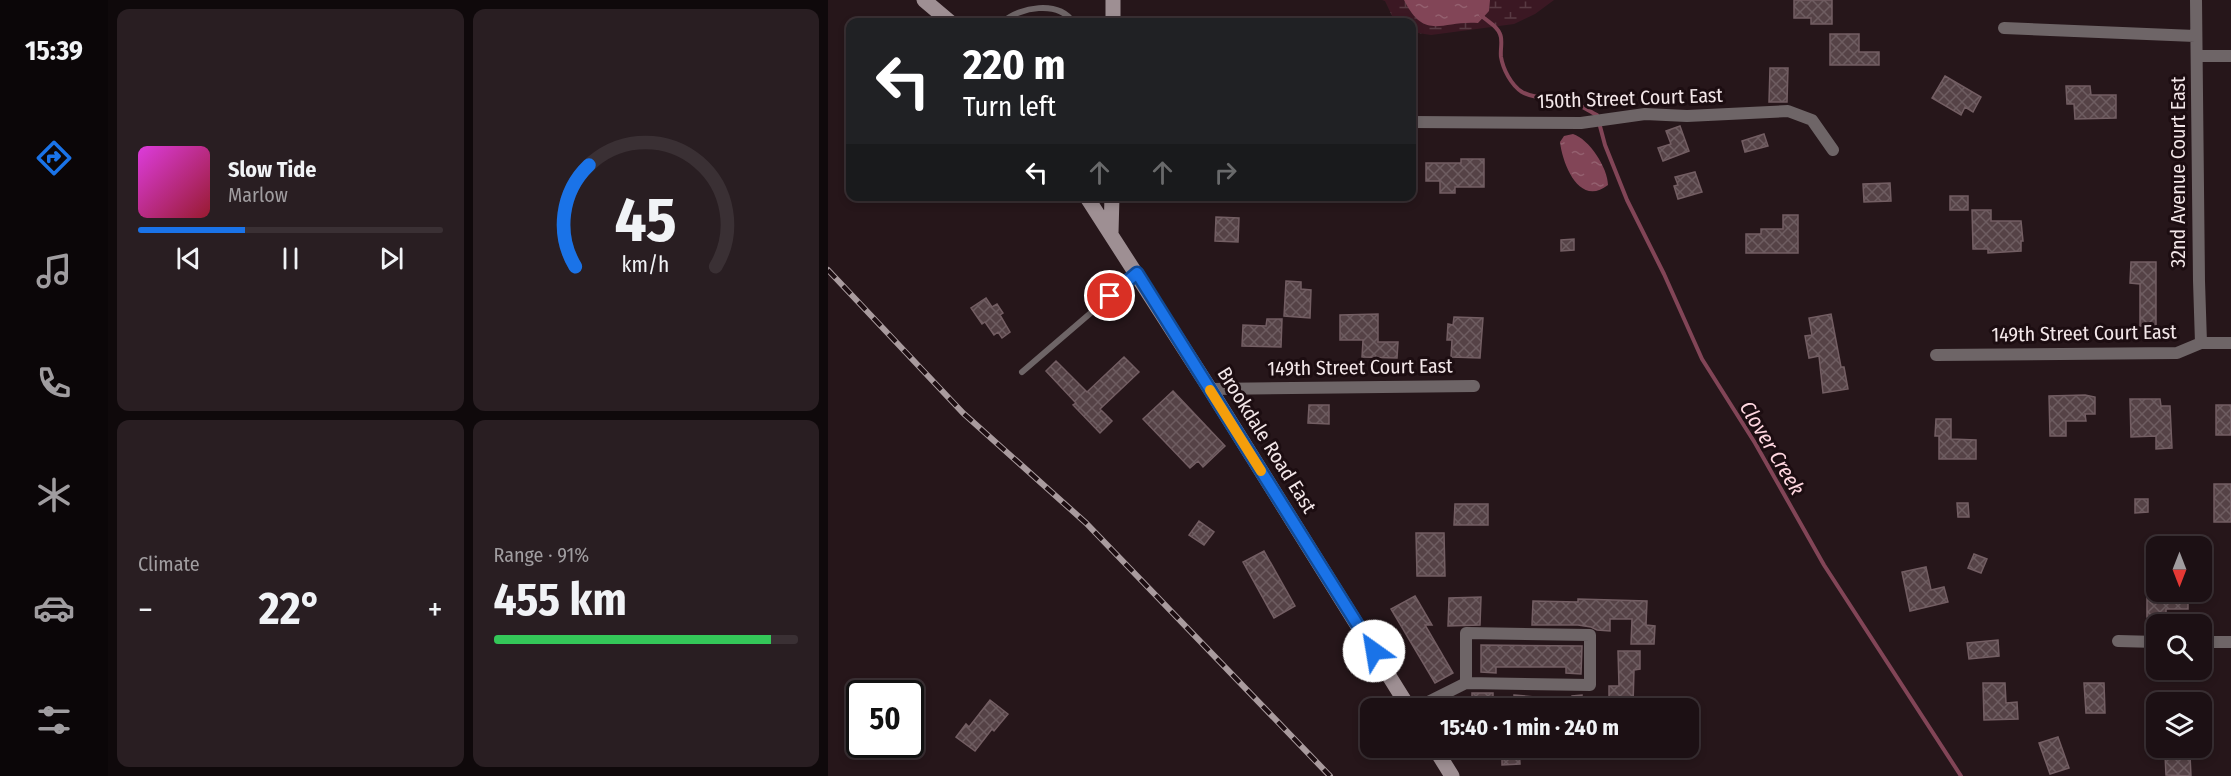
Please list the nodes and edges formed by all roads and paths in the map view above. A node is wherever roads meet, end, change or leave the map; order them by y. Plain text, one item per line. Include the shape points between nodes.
1 (924, 0) edge
2 (1113, 0) edge
3 (2196, 0) edge
4 (945, 18) edge
5 (1009, 18) edge
6 (1069, 18) edge
7 (1113, 18) edge
8 (2004, 27) dead end
9 (2195, 36) junction
10 (2197, 56) junction
11 (2231, 56) edge
12 (1416, 122) edge
13 (1833, 150) dead end
14 (1089, 201) edge
15 (1112, 201) edge
16 (1111, 233) junction
17 (1137, 273) junction
18 (2201, 343) junction
19 (2231, 343) edge
20 (1935, 355) dead end
21 (1022, 372) dead end
22 (1474, 386) dead end
23 (1210, 389) junction
24 (2118, 641) dead end
25 (2146, 642) edge
26 (2212, 642) edge
27 (2231, 642) edge
28 (1466, 683) junction
29 (1403, 698) edge
30 (1436, 698) edge
31 (1441, 758) edge
32 (1452, 776) edge

1 - 4 main road
2 - 7 main road
3 - 9 street, 32nd Avenue Court East
5 - 6 lane via 1050,8
8 - 9 street
9 - 10 street, 32nd Avenue Court East
10 - 11 street
10 - 18 street, 32nd Avenue Court East
12 - 13 street, 150th Street Court East via 1581,123 1645,114 1788,111 1812,120
14 - 16 main road, Brookdale Road East
15 - 16 main road
16 - 17 main road, Brookdale Road East
17 - 21 lane
17 - 23 main road, Brookdale Road East
18 - 19 street, 149th Street Court East
18 - 20 street, 149th Street Court East via 2176,353
22 - 23 street, 149th Street Court East
23 - 29 main road, Brookdale Road East
24 - 25 street
26 - 27 street
28 - 28 street via 1590,686 1590,635 1466,633
28 - 30 street
31 - 32 main road

